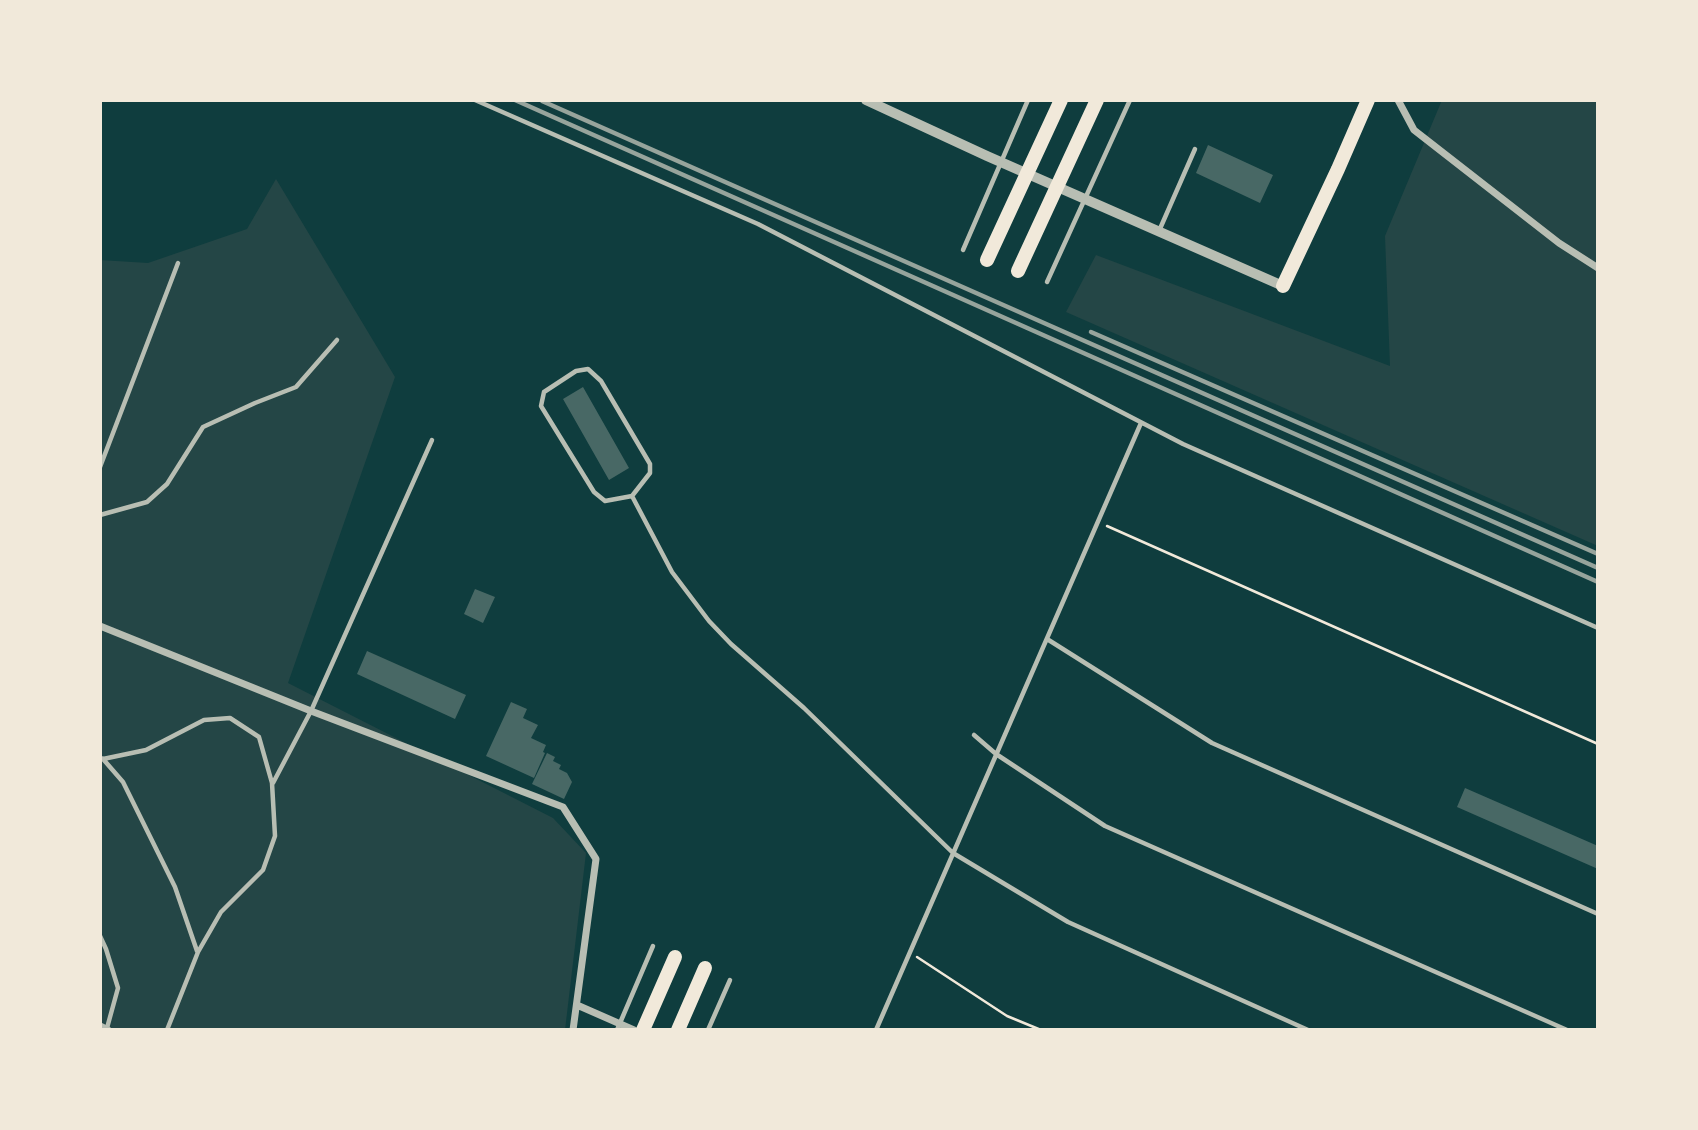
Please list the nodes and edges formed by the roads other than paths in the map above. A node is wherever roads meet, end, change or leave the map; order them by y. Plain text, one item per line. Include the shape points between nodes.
1 (475, 100) edge
2 (866, 100) edge
3 (1028, 100) edge
4 (1061, 100) edge
5 (1097, 100) edge
6 (1130, 100) edge
7 (1368, 100) edge
8 (1398, 100) edge
9 (1195, 149) dead end
10 (1159, 231) junction
11 (964, 250) dead end
12 (988, 260) dead end
13 (178, 263) dead end
14 (1598, 268) edge
15 (1018, 271) dead end
16 (1046, 282) dead end
17 (1283, 286) joint
18 (337, 341) dead end
19 (1141, 423) junction
20 (432, 439) dead end
21 (100, 467) edge
22 (632, 496) junction
23 (100, 515) edge
24 (100, 626) edge
25 (1598, 628) edge
26 (1047, 639) junction
27 (311, 711) junction
28 (974, 735) dead end
29 (996, 754) junction
30 (101, 758) edge
31 (272, 783) junction
32 (953, 853) junction
33 (1598, 914) edge
34 (100, 936) edge
35 (653, 946) dead end
36 (198, 952) junction
37 (675, 957) dead end
38 (705, 968) dead end
39 (730, 980) dead end
40 (577, 1005) junction
41 (100, 1026) edge
42 (107, 1030) edge
43 (167, 1030) edge
44 (573, 1030) edge
45 (617, 1030) edge
46 (634, 1030) edge
47 (643, 1030) edge
48 (678, 1030) edge
49 (708, 1030) edge
50 (876, 1030) edge
51 (1308, 1030) edge
52 (1567, 1030) edge

1 - 19 lane via 758,224
2 - 10 street
3 - 11 lane
4 - 12 main road
5 - 15 main road
6 - 16 lane
7 - 17 main road
8 - 14 street via 1414,130
9 - 10 lane
10 - 17 street
13 - 21 lane
18 - 23 lane via 296,387 204,427 167,484 146,502
19 - 25 lane
19 - 26 lane
20 - 27 lane
22 - 22 lane via 605,501 594,492 541,406 544,392 576,371 588,369 601,381 650,464 650,473
22 - 32 lane via 672,572 730,645 804,708
24 - 27 street
26 - 29 lane
26 - 33 lane via 1212,743
27 - 31 lane
27 - 40 street via 563,807 596,859
28 - 29 lane
29 - 32 lane
29 - 52 lane via 1105,826
30 - 31 lane via 146,750 204,720 230,718 259,737
30 - 36 lane via 123,782 175,887
31 - 36 lane via 275,836 263,870 221,912
32 - 50 lane
32 - 51 lane via 1068,922
34 - 42 lane via 118,988
35 - 45 lane
36 - 43 lane
37 - 47 main road
38 - 48 main road
39 - 49 lane
40 - 44 street
40 - 46 street
41 - 42 street

